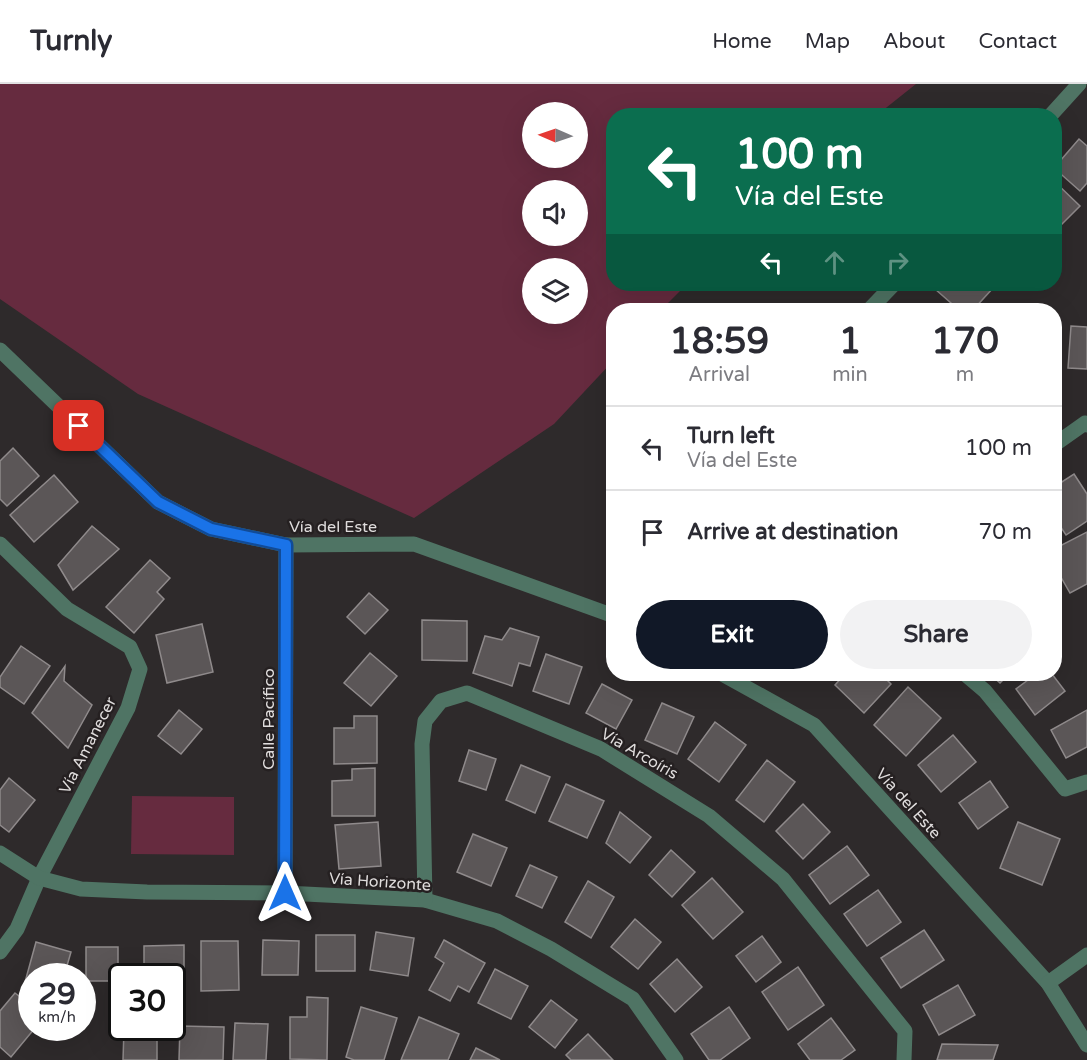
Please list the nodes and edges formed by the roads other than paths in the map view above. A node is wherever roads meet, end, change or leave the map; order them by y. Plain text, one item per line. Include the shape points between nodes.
1 (1079, 84) edge
2 (1057, 108) edge
3 (887, 291) edge
4 (876, 303) edge
5 (0, 351) edge
6 (1087, 425) edge
7 (1062, 439) edge
8 (0, 544) edge
9 (286, 545) junction
10 (606, 613) edge
11 (735, 681) edge
12 (973, 681) edge
13 (1087, 782) edge
14 (0, 853) edge
15 (39, 878) junction
16 (285, 893) junction
17 (425, 900) junction
18 (0, 952) edge
19 (1087, 955) edge
20 (1048, 983) junction
21 (1087, 1045) edge
22 (676, 1060) edge
23 (904, 1060) edge

1 - 2 street
3 - 4 street
5 - 9 street, Vía del Este via 158,502 211,529
6 - 7 street
8 - 15 street, Vía Amanecer via 67,609 130,647 140,669 128,708
9 - 10 street, Vía del Este via 414,544
9 - 16 street, Calle Pacífico
11 - 20 street, Vía del Este via 814,725
12 - 13 street via 1065,789
14 - 15 street, Vía Horizonte
15 - 16 street, Vía Horizonte via 81,889
15 - 18 street, Vía Amanecer via 17,929
16 - 17 street, Vía Horizonte
17 - 22 street, Vía Horizonte via 497,921 633,999
17 - 23 street, Vía Arcoíris via 425,721 441,701 467,693 601,749 709,816 783,879 905,1031
19 - 20 street
20 - 21 street, Vía del Este

